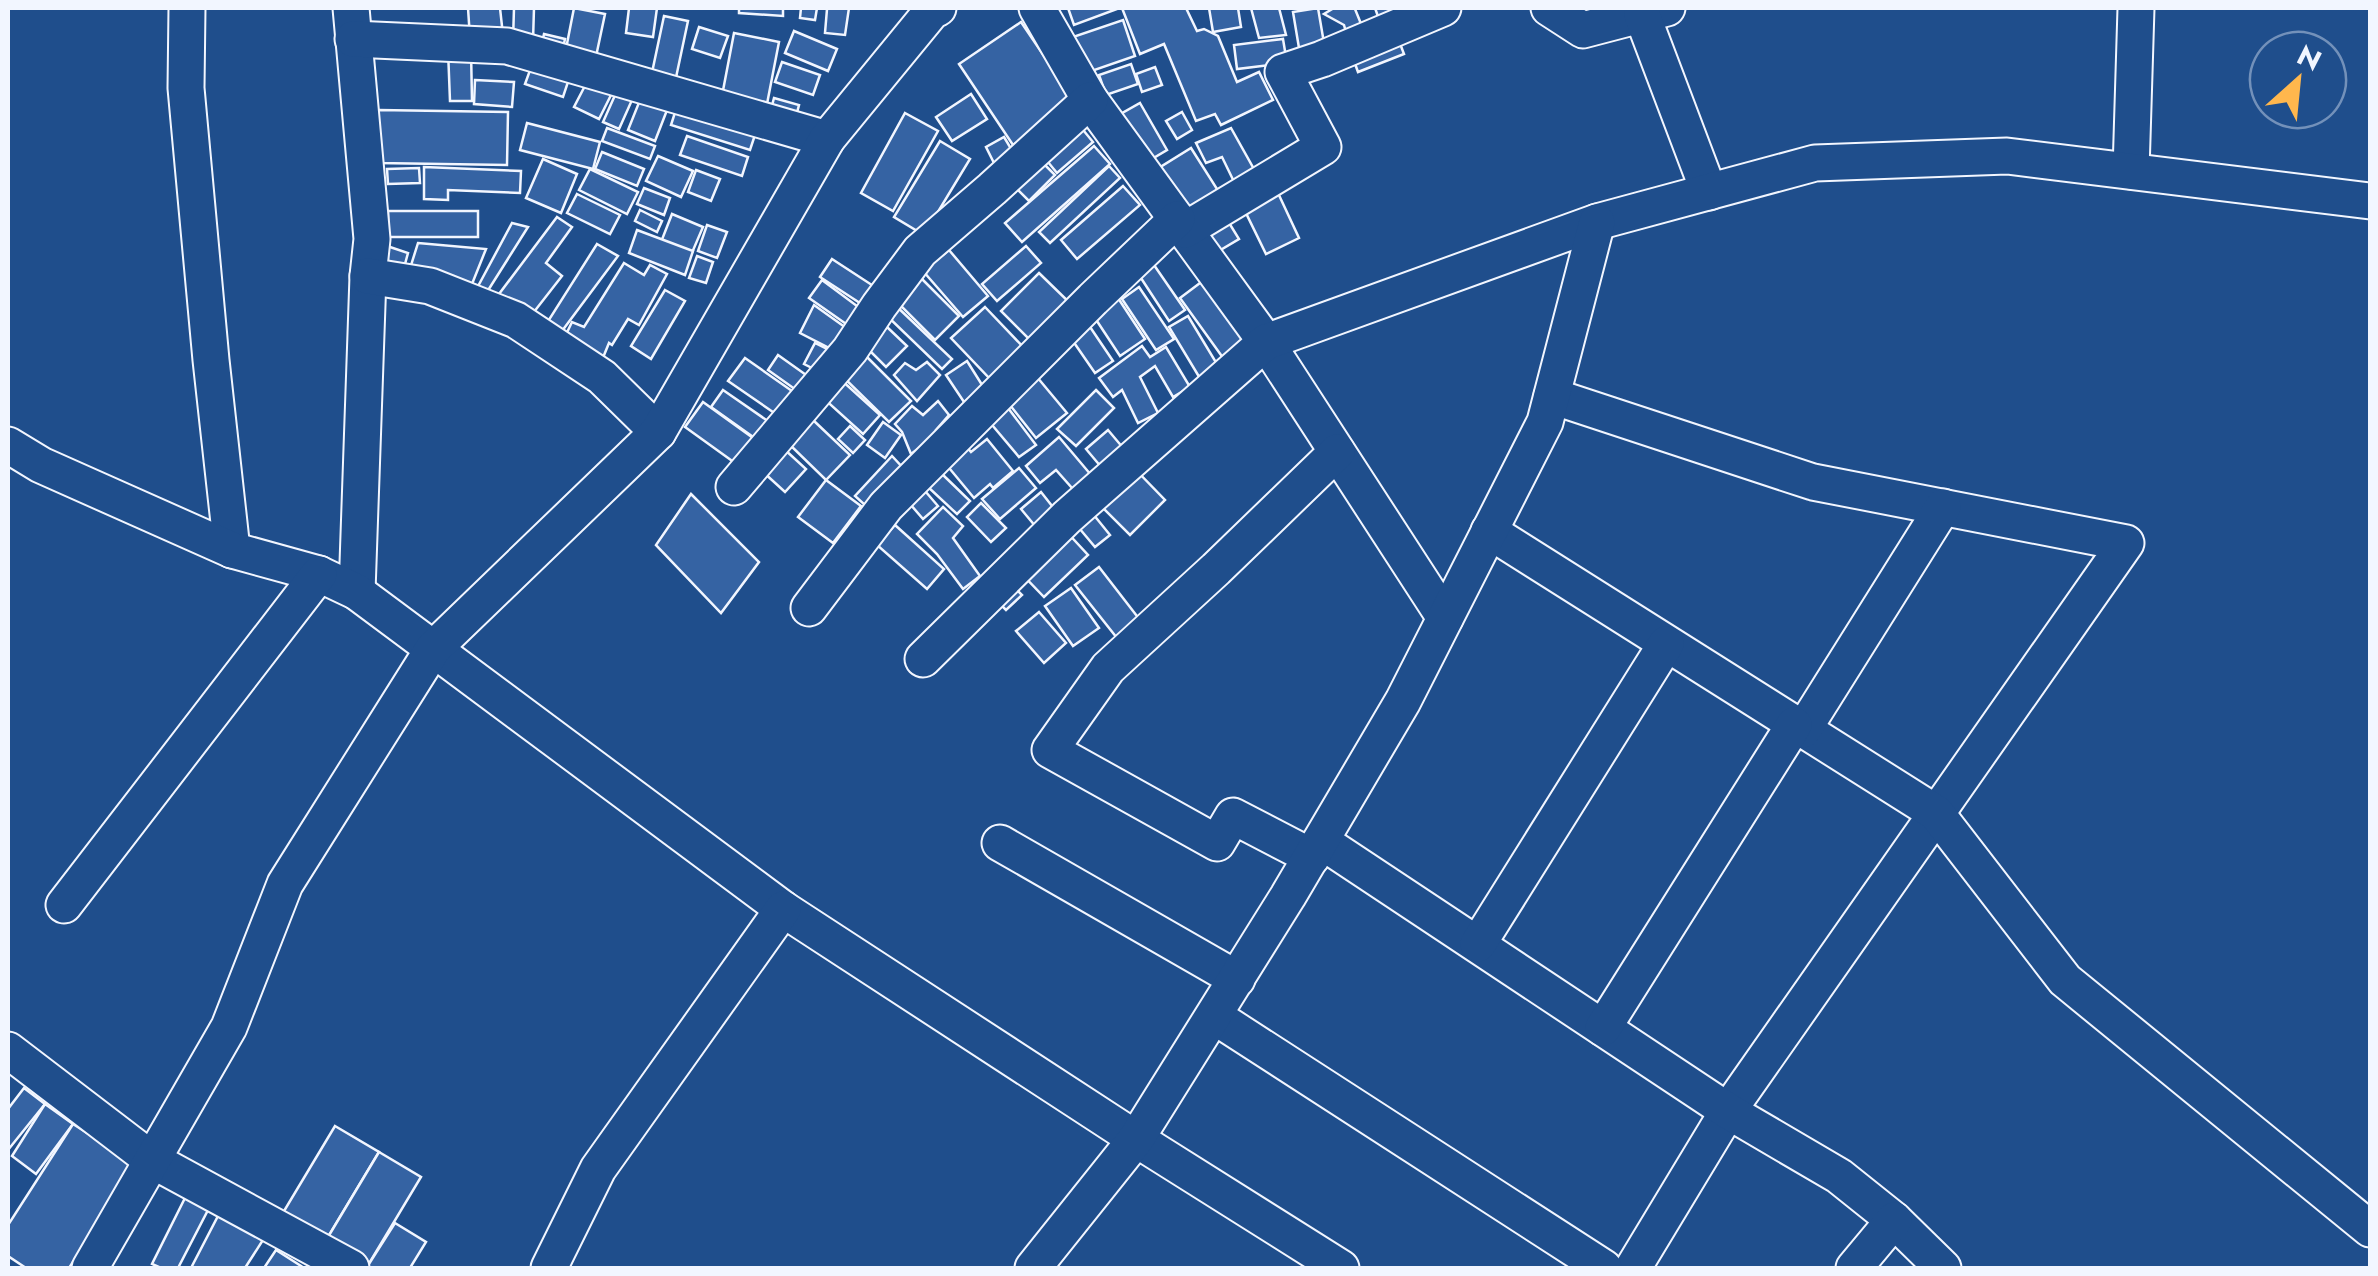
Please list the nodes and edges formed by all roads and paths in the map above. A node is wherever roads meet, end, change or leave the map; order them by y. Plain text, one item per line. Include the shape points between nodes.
1 (187, 8) edge
2 (1037, 8) edge
3 (1443, 8) edge
4 (1549, 8) edge
5 (2136, 8) edge
6 (930, 9) edge
7 (1654, 11) edge
8 (352, 23) edge
9 (1090, 100) junction
10 (827, 139) junction
11 (2131, 172) junction
12 (1708, 192) junction
13 (2370, 201) edge
14 (1597, 222) junction
15 (1181, 225) junction
16 (368, 276) junction
17 (1266, 342) junction
18 (1552, 396) junction
19 (658, 432) junction
20 (8, 446) edge
21 (1337, 452) junction
22 (734, 488) dead end
23 (1943, 508) junction
24 (1489, 531) junction
25 (232, 550) junction
26 (319, 574) junction
27 (357, 592) junction
28 (810, 608) dead end
29 (1445, 618) junction
30 (1666, 644) junction
31 (433, 649) junction
32 (922, 659) dead end
33 (1799, 728) junction
34 (1936, 813) junction
35 (1000, 843) dead end
36 (1316, 849) junction
37 (64, 904) dead end
38 (782, 909) junction
39 (1478, 944) junction
40 (1237, 979) junction
41 (1214, 1016) junction
42 (1603, 1028) junction
43 (8, 1050) edge
44 (1728, 1111) junction
45 (1136, 1139) junction
46 (152, 1160) junction
47 (1894, 1220) junction
48 (2370, 1229) edge
49 (90, 1268) edge
50 (351, 1268) edge
51 (549, 1268) edge
52 (1033, 1268) edge
53 (1341, 1268) edge
54 (1604, 1268) edge
55 (1633, 1268) edge
56 (1854, 1268) edge
57 (1944, 1268) edge

1 - 25 street via 186,88
2 - 9 street
3 - 15 street via 1283,72 1323,148
4 - 7 street via 1583,30
5 - 11 street
6 - 10 street
7 - 12 street
8 - 10 street via 507,46
8 - 16 street via 372,239
9 - 15 street
9 - 22 street via 920,252 850,350
10 - 19 street
11 - 12 street via 2007,156 1815,164
11 - 13 street
12 - 14 street
14 - 17 street
14 - 18 street
15 - 17 street
15 - 28 street via 1094,299 886,506
16 - 19 street via 430,286 516,320 602,377
16 - 27 street
17 - 21 street
17 - 32 street via 1068,516
18 - 23 street via 1813,482
18 - 24 street
19 - 31 street
20 - 25 street
21 - 29 street
21 - 36 street via 1108,668 1050,750 1218,843 1233,816
23 - 33 street
23 - 34 street via 2126,543
24 - 29 street
24 - 30 street
25 - 26 street
26 - 27 street
26 - 37 street
27 - 31 street
29 - 36 street
30 - 33 street
30 - 39 street
31 - 38 street
31 - 46 street via 285,884 229,1027
33 - 34 street
33 - 42 street
34 - 44 street
34 - 48 street via 2065,980
35 - 40 street
36 - 39 street
36 - 40 street
38 - 45 street
38 - 51 street via 598,1169
39 - 42 street
40 - 41 street
41 - 45 street
41 - 54 street
42 - 44 street
43 - 46 street
44 - 47 street via 1840,1176
44 - 55 street
45 - 52 street
45 - 53 street
46 - 49 street
46 - 50 street
47 - 56 street
47 - 57 street

